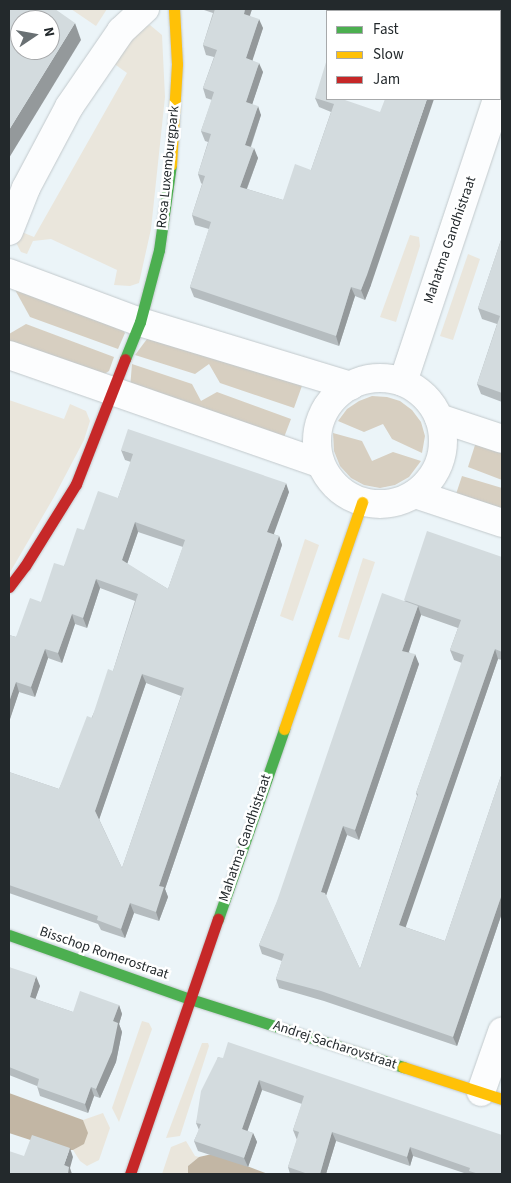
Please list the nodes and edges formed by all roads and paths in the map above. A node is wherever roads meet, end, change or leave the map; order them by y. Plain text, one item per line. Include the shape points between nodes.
1 (145, 9) edge
2 (174, 9) edge
3 (497, 100) edge
4 (9, 231) edge
5 (9, 274) edge
6 (140, 322) junction
7 (9, 355) edge
8 (402, 382) junction
9 (350, 386) junction
10 (114, 392) junction
11 (438, 418) junction
12 (502, 439) edge
13 (320, 463) junction
14 (416, 494) junction
15 (362, 502) junction
16 (502, 523) edge
17 (9, 587) edge
18 (9, 935) edge
19 (190, 999) junction
20 (502, 1032) edge
21 (492, 1095) edge
22 (130, 1174) edge

1 - 4 street via 121,31 69,107 26,188
2 - 6 street, Rosa Luxemburgpark via 177,64 171,163 159,250
3 - 8 street, Mahatma Gandhistraat
5 - 6 street
6 - 9 street
6 - 10 street, Rosa Luxemburgpark
7 - 10 street
8 - 9 street via 376,379
8 - 11 street via 424,397
9 - 13 street via 336,395 319,422 316,436
10 - 13 street
10 - 17 street, Rosa Luxemburgpark via 76,484
11 - 12 street
11 - 14 street via 443,442 440,463
13 - 15 street via 336,488
14 - 15 street via 391,504
14 - 16 street
15 - 19 street, Mahatma Gandhistraat
18 - 19 street, Bisschop Romerostraat
19 - 21 street, Andrej Sacharovstraat
19 - 22 street, Mahatma Gandhistraat
20 - 21 street, Andrej Sacharovstraat

